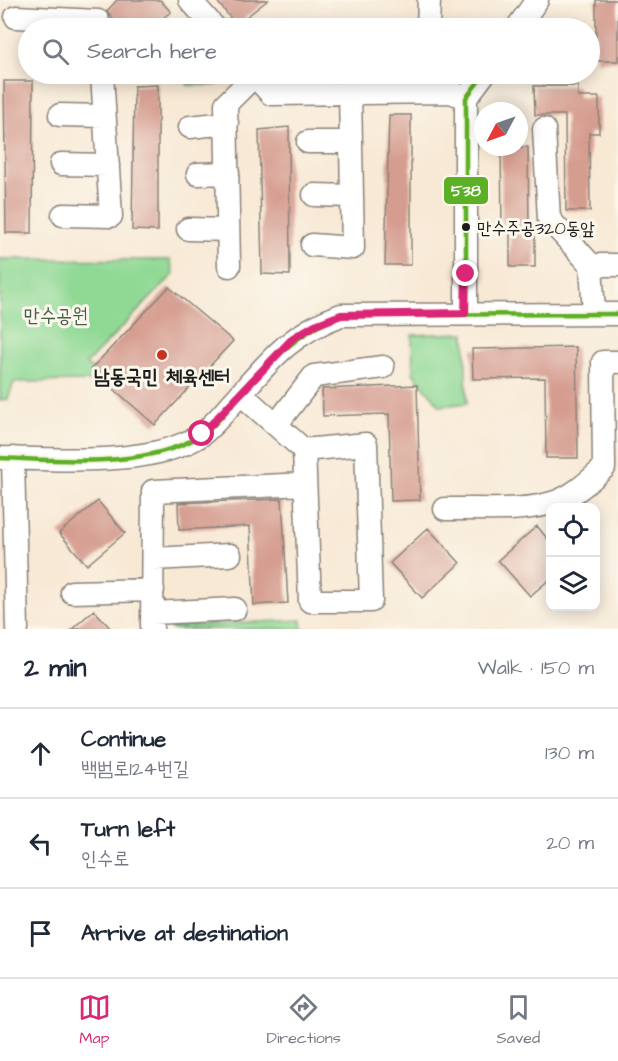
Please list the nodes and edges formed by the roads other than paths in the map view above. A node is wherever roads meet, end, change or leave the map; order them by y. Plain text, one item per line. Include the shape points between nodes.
1 (190, 0) edge
2 (429, 0) edge
3 (537, 0) edge
4 (16, 17) dead end
5 (98, 17) edge
6 (205, 18) edge
7 (428, 18) edge
8 (524, 18) edge
9 (102, 84) edge
10 (239, 84) edge
11 (243, 84) edge
12 (262, 84) edge
13 (419, 84) edge
14 (430, 84) edge
15 (477, 84) edge
16 (350, 93) junction
17 (466, 99) junction
18 (216, 101) dead end
19 (60, 115) dead end
20 (104, 116) junction
21 (227, 123) junction
22 (190, 127) dead end
23 (544, 129) dead end
24 (309, 142) dead end
25 (351, 142) junction
26 (60, 164) dead end
27 (108, 165) junction
28 (228, 173) junction
29 (198, 174) dead end
30 (314, 195) dead end
31 (352, 196) junction
32 (63, 215) dead end
33 (188, 229) dead end
34 (228, 230) junction
35 (312, 245) dead end
36 (591, 265) junction
37 (618, 265) edge
38 (229, 266) dead end
39 (465, 313) junction
40 (594, 314) junction
41 (618, 314) edge
42 (618, 362) edge
43 (383, 367) dead end
44 (241, 394) junction
45 (276, 425) junction
46 (304, 450) junction
47 (7, 458) edge
48 (305, 484) junction
49 (446, 509) dead end
50 (230, 555) dead end
51 (153, 559) junction
52 (153, 590) junction
53 (72, 592) dead end
54 (235, 609) dead end
55 (152, 621) edge
56 (17, 629) edge

1 - 6 street
2 - 7 street
3 - 8 street
4 - 5 street
9 - 20 street
10 - 18 street
11 - 21 street via 226,104
12 - 16 street via 271,94
13 - 16 street
14 - 17 street
15 - 17 street
16 - 25 street
17 - 39 street
19 - 20 street
20 - 27 street
21 - 22 street
21 - 28 street
23 - 36 street via 549,219
24 - 25 street
25 - 31 street
26 - 27 street
27 - 32 street via 111,216
28 - 29 street
28 - 34 street
30 - 31 street
31 - 35 street via 353,248
33 - 34 street
34 - 38 street
36 - 37 street
36 - 40 street
39 - 40 street
39 - 44 street via 332,318 293,338
40 - 41 street
42 - 49 street via 603,362 604,468 582,488 537,507
43 - 45 street via 314,376
44 - 45 street
44 - 47 street via 202,434 173,450 141,457
45 - 46 street
46 - 48 street
46 - 48 street via 366,444 370,601 310,601
47 - 56 street
48 - 51 street via 153,491
50 - 51 street
51 - 52 street
52 - 53 street
52 - 55 street
54 - 55 street

